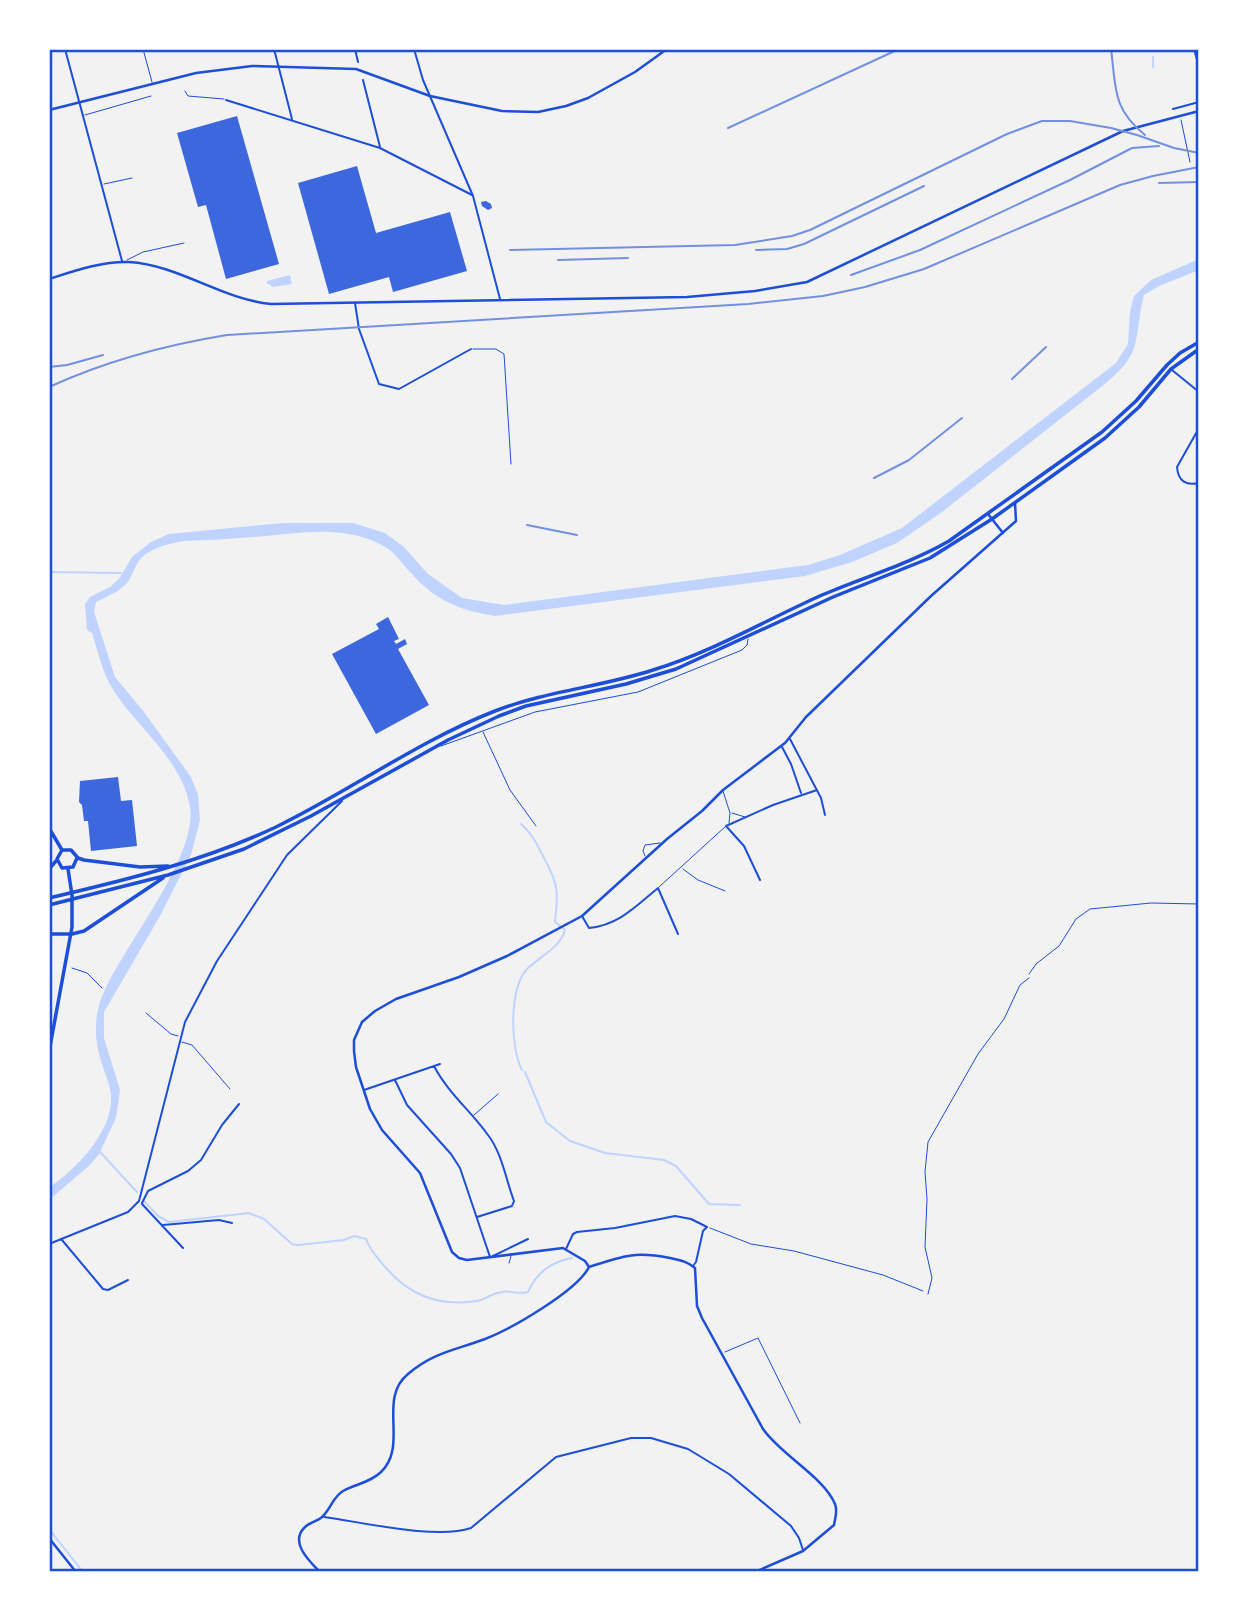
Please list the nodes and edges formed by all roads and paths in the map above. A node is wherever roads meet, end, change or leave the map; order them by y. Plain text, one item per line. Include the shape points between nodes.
1 (65, 49) edge
2 (144, 49) edge
3 (274, 49) edge
4 (355, 49) edge
5 (414, 49) edge
6 (667, 49) edge
7 (1195, 49) edge
8 (358, 62) dead end
9 (278, 67) junction
10 (1199, 67) edge
11 (363, 80) dead end
12 (153, 84) junction
13 (185, 91) dead end
14 (151, 96) dead end
15 (430, 96) junction
16 (226, 100) joint
17 (1199, 102) edge
18 (80, 103) junction
19 (1173, 109) dead end
20 (49, 110) edge
21 (1199, 111) edge
22 (83, 116) junction
23 (292, 121) junction
24 (1181, 121) dead end
25 (380, 148) junction
26 (1190, 162) dead end
27 (132, 178) dead end
28 (102, 185) junction
29 (473, 196) junction
30 (184, 243) dead end
31 (122, 262) junction
32 (49, 279) edge
33 (500, 300) junction
34 (356, 302) junction
35 (1199, 342) edge
36 (471, 349) joint
37 (1199, 349) edge
38 (1171, 369) junction
39 (1199, 391) edge
40 (1199, 428) edge
41 (510, 464) dead end
42 (1199, 483) edge
43 (1016, 501) junction
44 (986, 513) junction
45 (992, 519) junction
46 (1003, 533) junction
47 (748, 636) junction
48 (482, 730) junction
49 (789, 738) junction
50 (781, 746) junction
51 (427, 751) junction
52 (723, 790) junction
53 (817, 790) junction
54 (801, 793) junction
55 (344, 798) junction
56 (730, 813) junction
57 (825, 815) dead end
58 (745, 818) junction
59 (536, 826) dead end
60 (726, 826) junction
61 (49, 828) edge
62 (662, 843) junction
63 (62, 850) junction
64 (76, 856) junction
65 (646, 858) junction
66 (57, 859) junction
67 (173, 866) junction
68 (682, 867) junction
69 (49, 869) edge
70 (68, 869) junction
71 (168, 875) junction
72 (760, 880) dead end
73 (657, 888) junction
74 (725, 891) dead end
75 (50, 897) edge
76 (50, 904) edge
77 (1199, 904) edge
78 (582, 916) junction
79 (49, 934) edge
80 (72, 934) junction
81 (678, 934) dead end
82 (72, 968) dead end
83 (1029, 978) joint
84 (102, 988) dead end
85 (146, 1013) dead end
86 (181, 1037) junction
87 (180, 1041) junction
88 (49, 1052) edge
89 (440, 1064) dead end
90 (434, 1066) junction
91 (394, 1080) junction
92 (230, 1089) dead end
93 (363, 1090) junction
94 (498, 1094) dead end
95 (239, 1104) dead end
96 (472, 1116) junction
97 (140, 1202) junction
98 (477, 1217) junction
99 (232, 1223) dead end
100 (163, 1225) junction
101 (706, 1227) junction
102 (61, 1239) junction
103 (528, 1239) dead end
104 (49, 1244) edge
105 (183, 1248) dead end
106 (566, 1250) junction
107 (512, 1253) junction
108 (491, 1256) junction
109 (509, 1264) dead end
110 (692, 1266) junction
111 (589, 1267) junction
112 (128, 1280) dead end
113 (928, 1294) joint
114 (721, 1353) junction
115 (800, 1423) dead end
116 (323, 1517) junction
117 (49, 1538) edge
118 (803, 1551) junction
119 (76, 1572) edge
120 (320, 1572) edge
121 (755, 1572) edge

1 - 18 street
2 - 12 lane
3 - 9 street
4 - 8 street
5 - 15 street
6 - 15 street via 588,98 552,110 502,111
7 - 10 street
9 - 12 street via 216,70
9 - 15 street via 356,69
9 - 23 street
11 - 25 street
12 - 18 street
13 - 16 lane via 188,96
14 - 22 lane
15 - 29 street
16 - 23 street
17 - 19 street
18 - 20 street
18 - 22 street
21 - 33 street via 1123,131 797,285 687,297
22 - 28 street
23 - 25 street
24 - 26 path
25 - 29 street
27 - 28 lane
28 - 31 street
29 - 33 street
30 - 31 lane
31 - 32 street
31 - 34 street via 151,266 253,302
33 - 34 street
34 - 36 street via 360,331 379,384 399,389
35 - 44 main road via 1167,365 1102,432
36 - 41 lane via 496,349 504,354
37 - 38 main road
38 - 39 street
38 - 43 main road via 1114,430
40 - 42 street via 1177,467 1182,481
43 - 45 main road
43 - 46 street via 1016,521
44 - 45 street
44 - 67 main road via 927,553 695,654 652,671 510,705 473,719 287,821
45 - 46 street
45 - 47 main road via 930,558
46 - 49 street via 931,596
47 - 48 lane via 742,650 638,692 535,712
47 - 51 main road via 654,676 512,711
48 - 51 lane
48 - 59 lane via 510,790
49 - 50 street
49 - 53 street
50 - 52 street
50 - 54 street
51 - 55 main road
52 - 56 lane
52 - 62 street
53 - 54 street
53 - 57 street
54 - 58 street
55 - 71 main road via 278,833
55 - 86 street via 286,855 218,961
56 - 58 lane
56 - 60 lane
58 - 60 street
60 - 68 lane
60 - 72 street via 744,846
61 - 63 main road
62 - 65 street
62 - 65 lane via 645,845
63 - 64 main road via 71,850
63 - 66 main road
64 - 67 main road via 133,866
64 - 70 main road via 75,865
65 - 78 street
66 - 69 main road
66 - 70 main road via 60,867
67 - 75 main road
68 - 73 lane
68 - 74 path via 698,880
70 - 80 main road
71 - 76 main road
71 - 80 main road via 84,931
73 - 78 street via 611,924 589,928
73 - 81 street
77 - 83 path via 1100,907 1082,914 1059,946 1030,971
78 - 93 street via 507,956 376,1011 362,1023 355,1040
79 - 80 main road
80 - 88 main road
82 - 84 path via 87,973
83 - 113 lane via 1020,985 928,1142 925,1247 932,1278
85 - 86 lane
86 - 87 street
87 - 92 lane via 192,1045
87 - 97 street
89 - 90 street
90 - 91 street
90 - 96 street
91 - 93 street
91 - 98 street via 407,1105 460,1168
93 - 108 street via 382,1130 420,1173 452,1252 467,1260
94 - 96 lane
95 - 97 street via 201,1160 148,1191
96 - 98 street via 496,1149 513,1204
97 - 100 street
97 - 102 street via 128,1212
98 - 108 street
99 - 100 street
100 - 105 street
101 - 106 street via 683,1216 667,1217 576,1232
101 - 110 street
101 - 113 path via 751,1244 883,1275
102 - 104 street
102 - 112 street via 103,1289
103 - 108 street
106 - 107 street
106 - 111 street
107 - 108 street
107 - 109 lane
110 - 111 street via 644,1253
110 - 114 street via 697,1274 697,1306
111 - 116 street via 563,1294 489,1338 436,1356 407,1374 393,1395 393,1441 386,1466 365,1483 342,1492
114 - 115 lane via 758,1338
114 - 118 street via 763,1429 836,1505 834,1525
116 - 118 street via 458,1532 471,1528 556,1457 631,1438 651,1438 688,1449 729,1474 791,1526
116 - 120 street via 306,1527 299,1541
117 - 119 street
118 - 121 street

